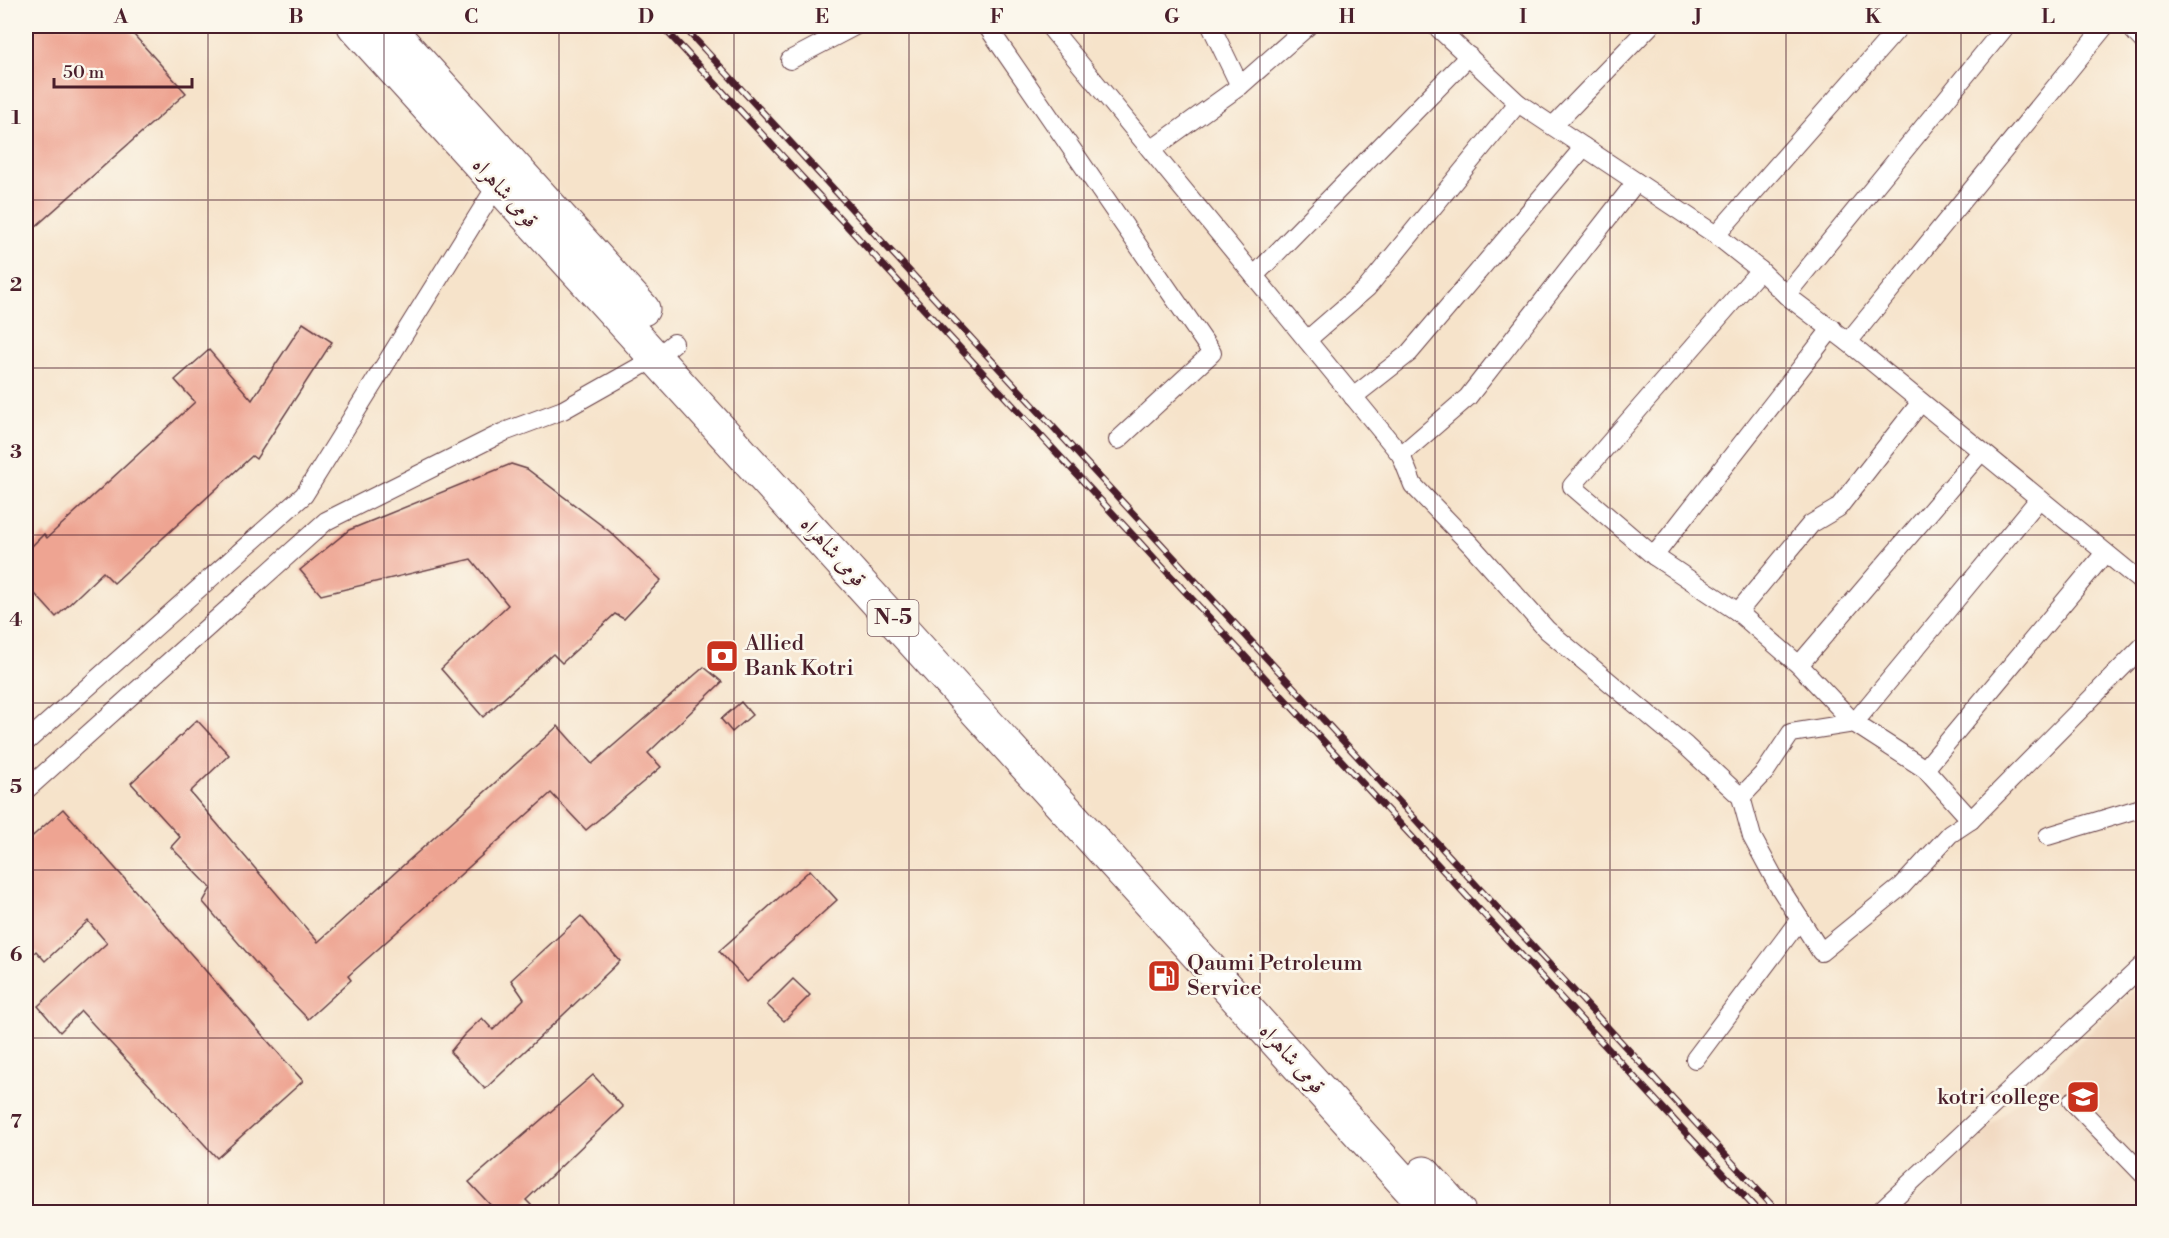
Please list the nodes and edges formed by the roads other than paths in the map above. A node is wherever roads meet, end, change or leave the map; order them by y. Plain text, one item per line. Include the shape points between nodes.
1 (354, 26) edge
2 (387, 26) edge
3 (855, 26) edge
4 (987, 26) edge
5 (1049, 26) edge
6 (1211, 26) edge
7 (1308, 26) edge
8 (1436, 26) edge
9 (1650, 26) edge
10 (1900, 26) edge
11 (2006, 26) edge
12 (2105, 26) edge
13 (1469, 56) junction
14 (790, 60) dead end
15 (1240, 86) junction
16 (1518, 103) junction
17 (1553, 126) junction
18 (1584, 147) junction
19 (1151, 150) junction
20 (506, 176) junction
21 (1636, 182) junction
22 (1716, 235) junction
23 (1760, 270) junction
24 (1254, 276) junction
25 (1786, 295) junction
26 (1832, 328) junction
27 (1307, 340) junction
28 (1848, 342) junction
29 (665, 350) junction
30 (1353, 397) junction
31 (1921, 402) junction
32 (1118, 440) dead end
33 (1981, 452) junction
34 (1401, 455) junction
35 (2039, 499) junction
36 (2105, 553) junction
37 (1654, 556) junction
38 (2144, 584) edge
39 (1738, 612) junction
40 (2144, 645) edge
41 (1799, 665) junction
42 (1854, 723) junction
43 (26, 742) edge
44 (1925, 769) junction
45 (26, 790) edge
46 (1741, 797) junction
47 (2144, 807) edge
48 (1971, 820) junction
49 (2048, 836) dead end
50 (1800, 919) junction
51 (2144, 964) edge
52 (1695, 1059) dead end
53 (2072, 1101) dead end
54 (2144, 1175) edge
55 (1431, 1212) edge
56 (1460, 1212) edge
57 (1879, 1212) edge

1 - 20 highway, قومی شاہراہ / N-5
2 - 20 highway, قومی شاہراہ / N-5
3 - 14 street
4 - 32 street via 1212,353
5 - 19 street
6 - 15 street
7 - 15 street
8 - 13 street
9 - 17 street
10 - 22 street
11 - 25 street
12 - 28 street
13 - 16 street
13 - 24 street
15 - 19 street
16 - 17 street
16 - 27 street via 1367,288
17 - 18 street
18 - 21 street
18 - 30 street via 1409,353
19 - 24 street
20 - 29 highway, قومی شاہراہ / N-5
20 - 43 street via 304,495
21 - 22 street
21 - 34 street via 1468,396
22 - 23 street
23 - 25 street
23 - 37 street via 1572,486
24 - 27 street
25 - 26 street
26 - 28 street
26 - 37 street
27 - 30 street
28 - 31 street
29 - 45 street via 563,410 504,432 326,521
29 - 55 highway, قومی شاہراہ / N-5
29 - 56 highway, قومی شاہراہ / N-5
30 - 34 street
31 - 33 street
31 - 39 street via 1838,507 1811,524
33 - 35 street
33 - 41 street
34 - 46 street via 1413,485 1547,630
35 - 36 street
35 - 42 street
36 - 38 street
36 - 44 street
37 - 39 street
39 - 41 street
40 - 48 street
41 - 42 street
42 - 44 street
42 - 46 street via 1791,733 1765,772
44 - 48 street
46 - 50 street via 1752,837
47 - 49 street
48 - 50 street via 1950,834 1902,886 1821,952
50 - 52 street
51 - 57 street
53 - 54 street

